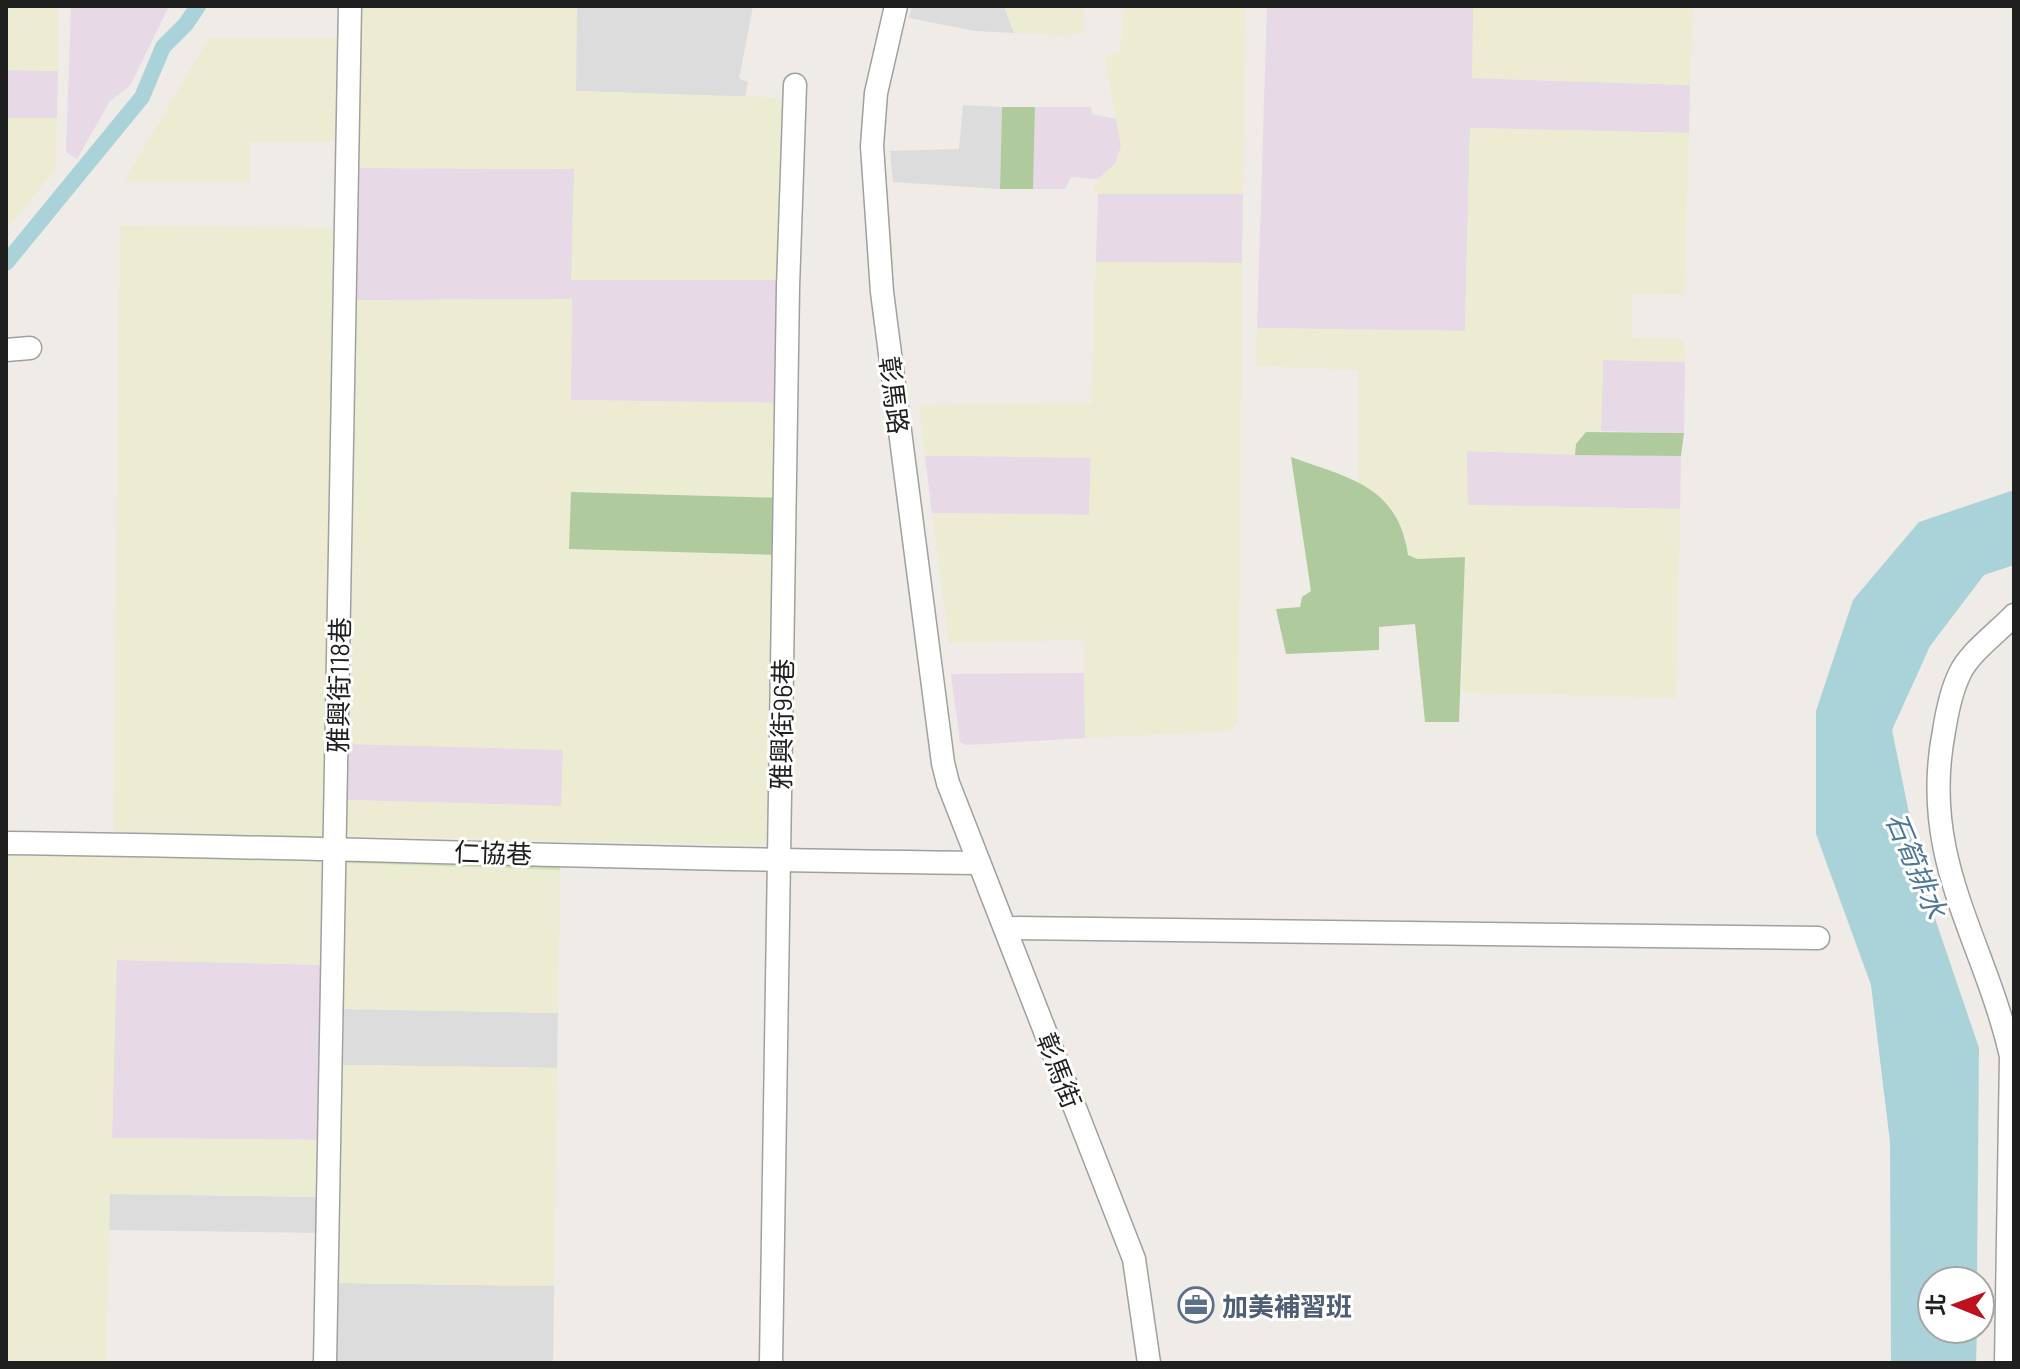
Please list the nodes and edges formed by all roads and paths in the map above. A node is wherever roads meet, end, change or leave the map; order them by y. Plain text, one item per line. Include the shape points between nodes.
1 (350, 6) edge
2 (896, 6) edge
3 (795, 85) dead end
4 (30, 348) dead end
5 (6, 350) edge
6 (2014, 615) edge
7 (948, 783) joint
8 (6, 843) edge
9 (336, 847) junction
10 (778, 861) junction
11 (979, 863) junction
12 (1006, 928) junction
13 (1818, 938) dead end
14 (325, 1363) edge
15 (771, 1363) edge
16 (1149, 1363) edge
17 (2006, 1363) edge

1 - 9 street, 雅興街118巷
2 - 7 street, 彰馬路 via 876,93 872,146 882,292
3 - 10 street, 雅興街96巷
4 - 5 street
6 - 17 street via 1961,670 1949,702 1937,768 1939,835 2011,1056
7 - 11 street, 彰馬街
8 - 9 street, 仁協巷
9 - 10 street, 仁協巷
9 - 14 street, 雅興街118巷
10 - 11 street, 仁協巷
10 - 15 street, 雅興街96巷
11 - 12 street, 彰馬街
12 - 13 street
12 - 16 street, 彰馬街 via 1134,1259

